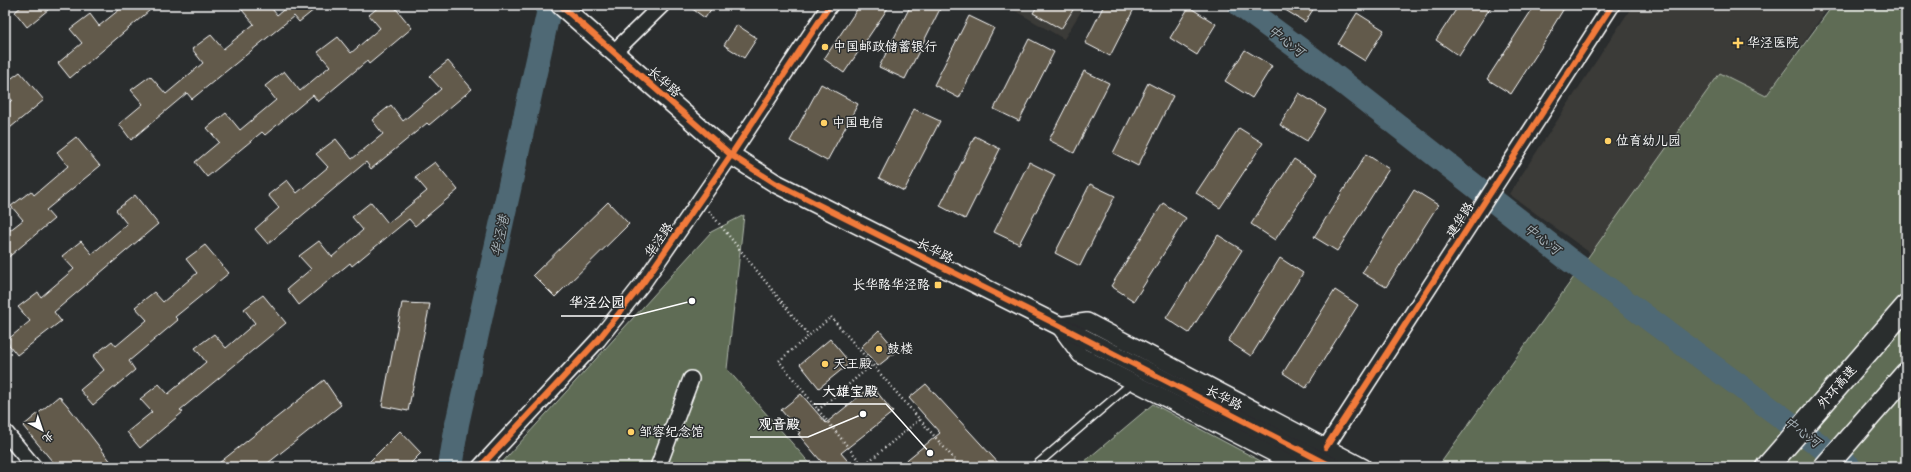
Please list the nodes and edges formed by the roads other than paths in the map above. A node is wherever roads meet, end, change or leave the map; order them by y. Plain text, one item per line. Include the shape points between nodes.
1 (662, 5) edge
2 (830, 5) edge
3 (1612, 5) edge
4 (564, 8) edge
5 (614, 52) junction
6 (731, 155) junction
7 (1906, 306) edge
8 (1058, 325) junction
9 (1906, 374) edge
10 (691, 379) dead end
11 (1133, 382) junction
12 (5, 432) edge
13 (1326, 447) junction
14 (1301, 459) edge
15 (34, 467) edge
16 (480, 467) edge
17 (658, 467) edge
18 (1034, 467) edge
19 (1333, 467) edge
20 (1364, 467) edge
21 (1767, 467) edge
22 (1826, 467) edge

1 - 5 street
2 - 6 street, 华泾路
3 - 13 street, 建华路
4 - 5 street, 长华路
5 - 6 street, 长华路
6 - 8 street, 长华路 via 775,183
6 - 16 street, 华泾路 via 647,277 598,340
7 - 21 highway, 外环高速
8 - 11 street, 长华路 via 1080,355
8 - 13 street, 长华路 via 1087,321
8 - 14 street, 长华路
9 - 22 highway
10 - 17 street
11 - 14 street, 长华路
11 - 18 lane
12 - 15 street
13 - 20 street, 长华路
14 - 19 street, 长华路

